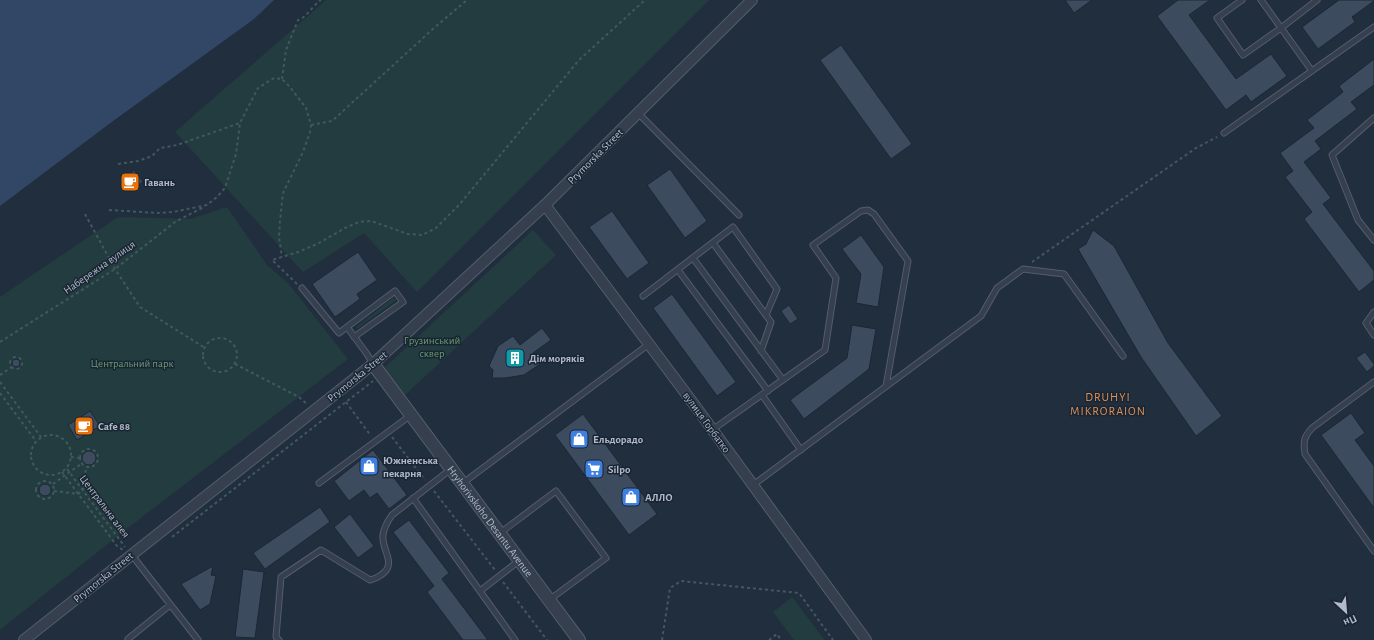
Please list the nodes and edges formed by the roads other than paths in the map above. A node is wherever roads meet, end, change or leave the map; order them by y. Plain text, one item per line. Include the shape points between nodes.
1 (752, 0) edge
2 (1242, 0) edge
3 (1261, 0) edge
4 (1317, 0) edge
5 (1374, 27) edge
6 (1281, 28) junction
7 (1312, 71) junction
8 (638, 113) junction
9 (1374, 118) edge
10 (1224, 133) road end
11 (545, 205) junction
12 (739, 214) dead end
13 (1374, 240) edge
14 (713, 243) junction
15 (693, 258) junction
16 (678, 270) junction
17 (302, 288) road end
18 (643, 296) dead end
19 (1374, 312) edge
20 (766, 314) junction
21 (346, 327) junction
22 (1374, 335) edge
23 (354, 337) junction
24 (649, 344) junction
25 (762, 350) junction
26 (1123, 356) dead end
27 (373, 364) junction
28 (783, 380) junction
29 (1374, 382) edge
30 (886, 386) junction
31 (768, 391) junction
32 (762, 395) junction
33 (412, 415) junction
34 (712, 430) junction
35 (801, 450) junction
36 (452, 468) junction
37 (319, 483) dead end
38 (462, 483) junction
39 (753, 485) junction
40 (413, 498) junction
41 (500, 533) junction
42 (1374, 551) edge
43 (131, 554) junction
44 (520, 560) junction
45 (480, 591) junction
46 (550, 600) junction
47 (170, 605) junction
48 (128, 639) dead end
49 (24, 640) edge
50 (198, 640) edge
51 (279, 640) edge
52 (515, 640) edge
53 (579, 640) edge
54 (866, 640) edge

1 - 8 street, Prymorska Street
2 - 6 lane via 1216,18 1243,55
3 - 6 lane
4 - 6 lane
5 - 7 lane
6 - 7 lane
7 - 10 lane
8 - 11 street, Prymorska Street
8 - 12 lane
9 - 13 lane via 1332,155 1358,220
11 - 24 street, вулиця Горбатко
11 - 27 street, Prymorska Street
14 - 15 lane
14 - 20 lane
14 - 20 lane via 733,227 777,289
15 - 16 lane
15 - 25 lane
16 - 18 lane
16 - 31 lane
17 - 21 lane via 339,333
19 - 22 lane via 1366,323
20 - 25 lane via 771,322
21 - 23 lane
21 - 23 lane via 395,292 403,302
23 - 27 lane
24 - 34 street, вулиця Горбатко
24 - 38 lane
25 - 28 lane
26 - 30 lane via 1064,274 1023,269 997,288 981,316
27 - 33 street, Hryhorivskoho Desantu Avenue
27 - 43 street, Prymorska Street
28 - 30 lane via 825,350 836,278 813,246 862,211 868,210 874,214 908,261
28 - 31 lane
29 - 42 lane via 1312,428 1303,444 1305,454
30 - 35 lane
31 - 32 lane
32 - 34 lane
32 - 35 lane
33 - 36 street, Hryhorivskoho Desantu Avenue
33 - 37 lane
34 - 39 street, вулиця Горбатко
35 - 39 lane
36 - 38 street, Hryhorivskoho Desantu Avenue
36 - 40 lane
38 - 41 street, Hryhorivskoho Desantu Avenue
39 - 54 street, вулиця Горбатко
40 - 45 lane
40 - 51 lane via 392,515 385,525 382,536 389,566 387,571 375,579 370,580 320,550 282,577 276,637
41 - 44 street, Hryhorivskoho Desantu Avenue
41 - 46 lane via 556,491 606,558
43 - 47 lane
43 - 49 street, Prymorska Street
44 - 45 lane
44 - 46 street, Hryhorivskoho Desantu Avenue
45 - 52 lane
46 - 53 street, Hryhorivskoho Desantu Avenue
47 - 48 lane
47 - 50 lane

